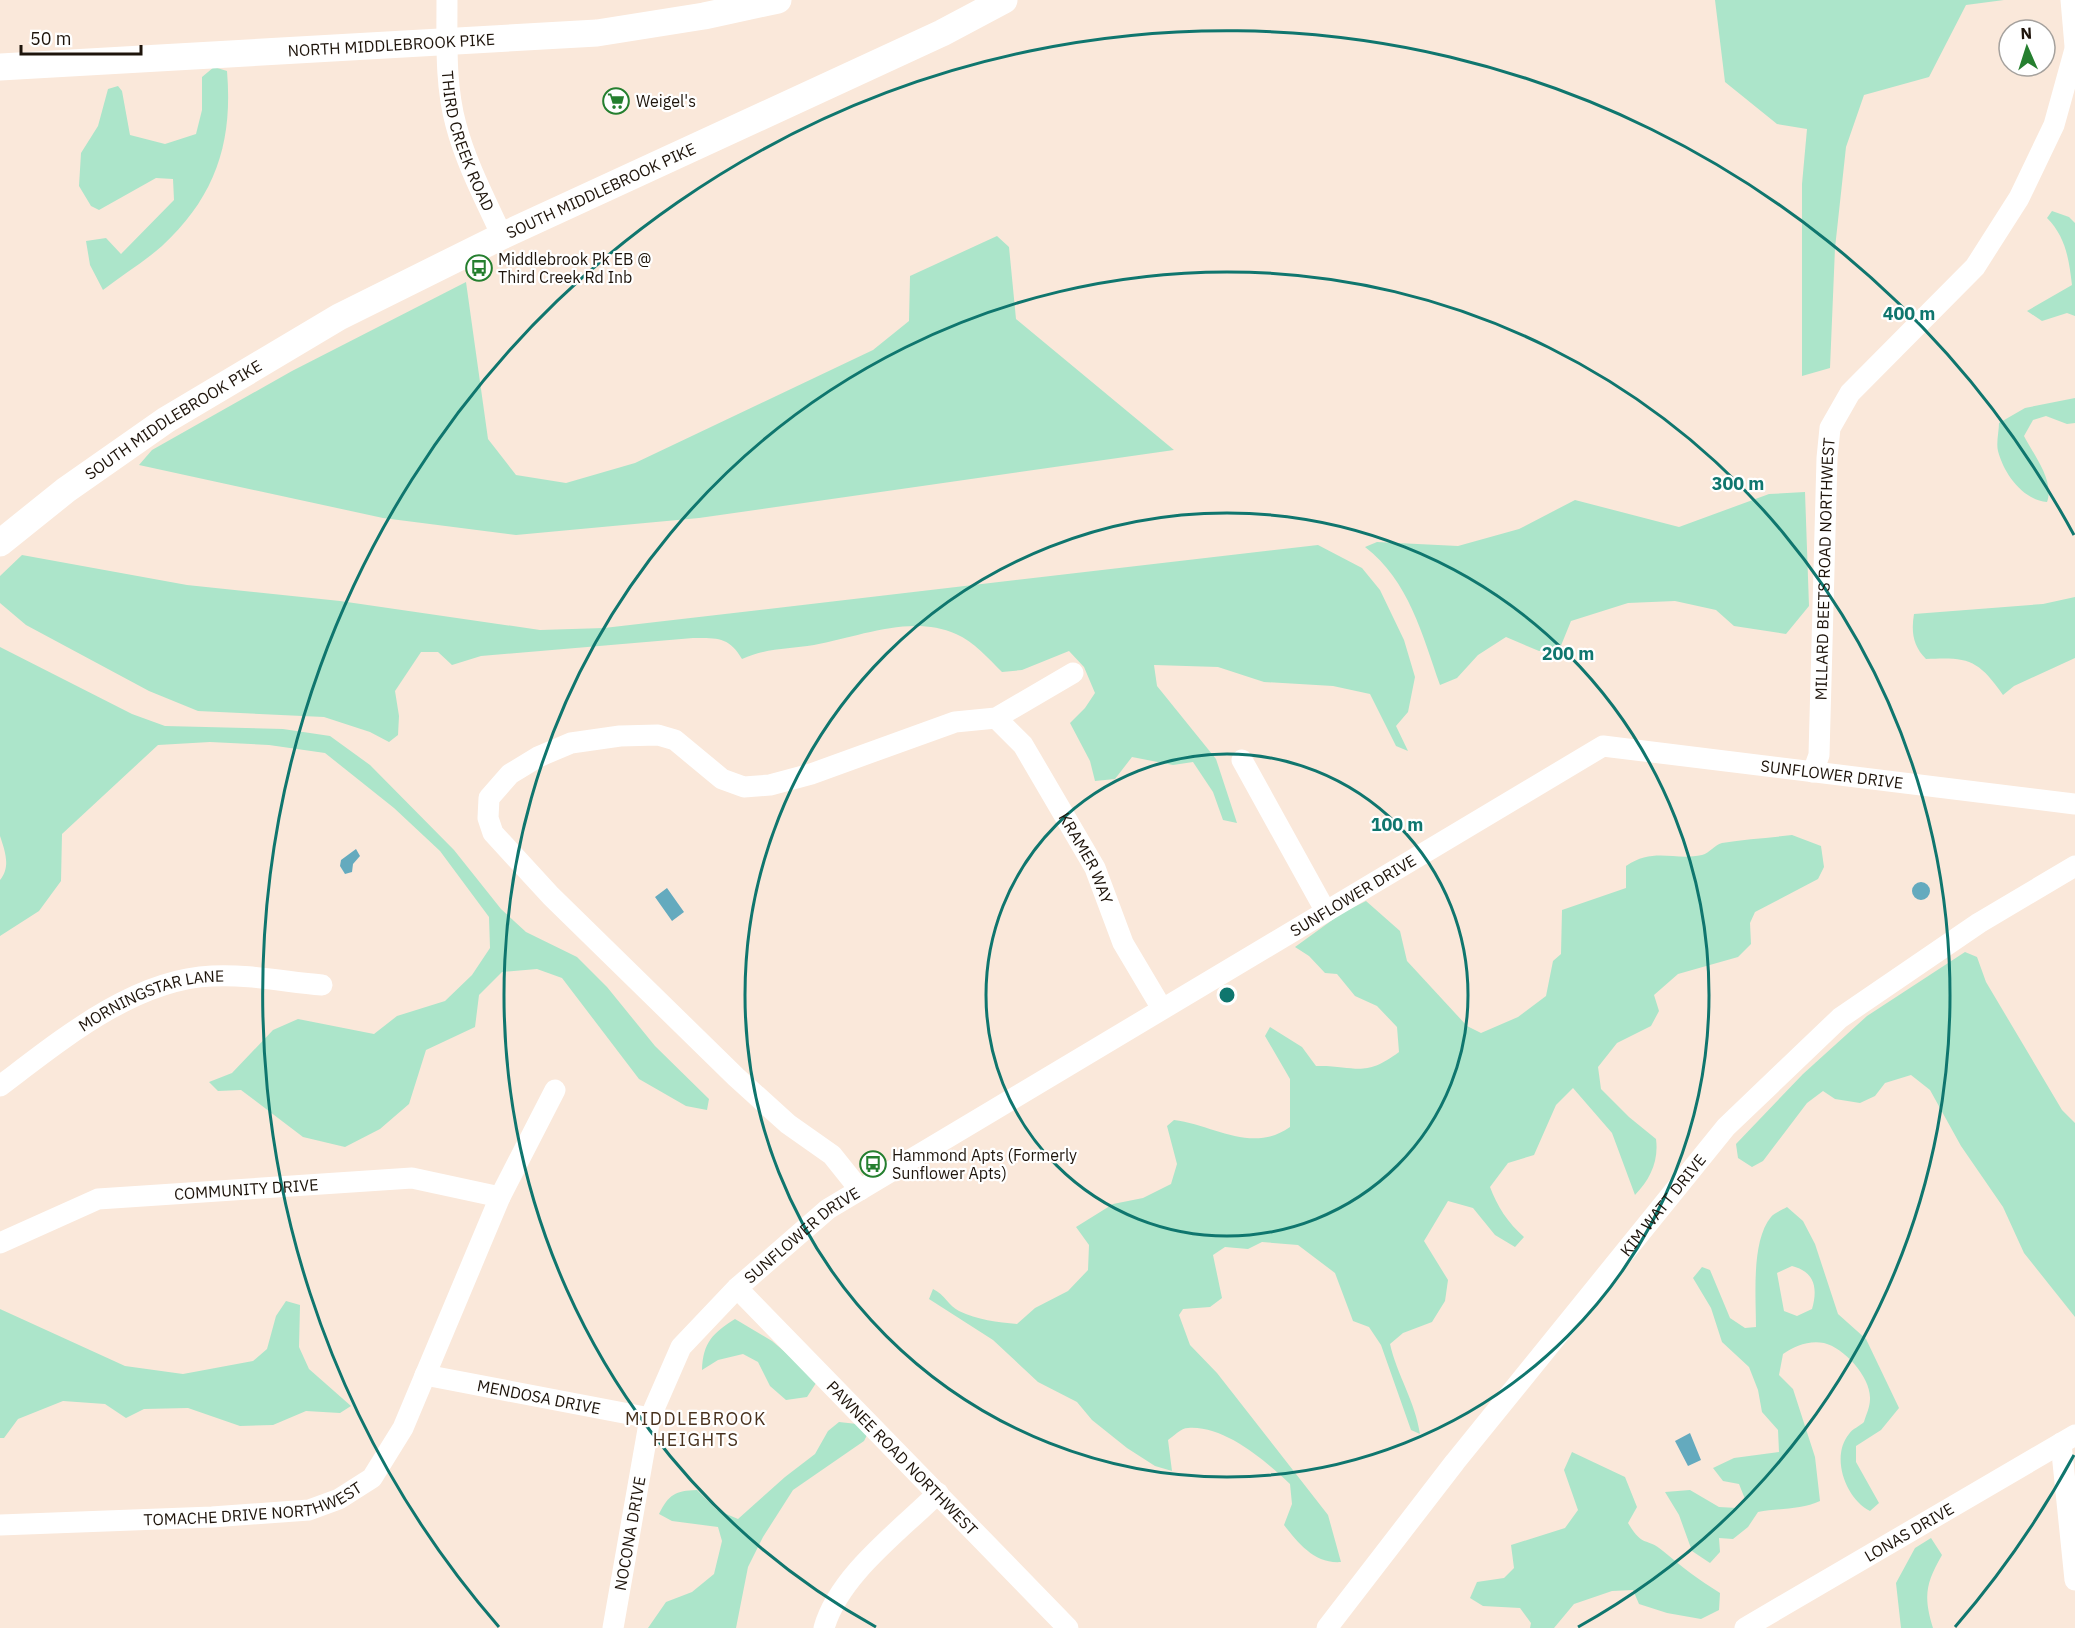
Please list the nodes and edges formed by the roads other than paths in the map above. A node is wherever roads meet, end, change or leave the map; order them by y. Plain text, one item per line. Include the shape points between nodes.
1 (447, 0) edge
2 (778, 0) edge
3 (1004, 0) edge
4 (2071, 0) edge
5 (447, 42) junction
6 (2075, 47) edge
7 (0, 67) edge
8 (502, 236) junction
9 (0, 543) edge
10 (1073, 673) dead end
11 (996, 718) junction
12 (1242, 760) dead end
13 (1814, 772) junction
14 (2075, 804) edge
15 (2075, 866) edge
16 (1325, 910) junction
17 (322, 986) dead end
18 (1161, 1007) junction
19 (0, 1086) edge
20 (555, 1090) dead end
21 (860, 1190) junction
22 (500, 1197) junction
23 (0, 1243) edge
24 (737, 1288) junction
25 (425, 1376) junction
26 (650, 1418) junction
27 (2068, 1439) edge
28 (938, 1493) junction
29 (0, 1525) edge
30 (2075, 1580) edge
31 (613, 1628) edge
32 (825, 1628) edge
33 (1068, 1628) edge
34 (1327, 1628) edge
35 (1745, 1628) edge

1 - 5 street, THIRD CREEK ROAD
2 - 5 main road, NORTH MIDDLEBROOK PIKE via 597,33
3 - 8 main road, SOUTH MIDDLEBROOK PIKE via 942,33
4 - 6 street, MILLARD BEETS ROAD NORTHWEST
5 - 7 main road, NORTH MIDDLEBROOK PIKE
5 - 8 street, THIRD CREEK ROAD via 455,122
6 - 13 street, MILLARD BEETS ROAD NORTHWEST via 2054,125 2013,208 1975,267 1850,393 1830,428 1819,754
8 - 9 main road, SOUTH MIDDLEBROOK PIKE via 339,317 177,414 66,490
10 - 11 street
11 - 18 street, KRAMER WAY via 1023,745 1089,858 1123,943
11 - 21 street via 955,722 811,774 744,787 722,779 675,740 658,735 571,742 510,774 489,798 488,818 493,833 551,896 736,1077 788,1124 832,1155
12 - 16 street
13 - 14 street, SUNFLOWER DRIVE
13 - 16 street, SUNFLOWER DRIVE via 1603,746
15 - 34 street, KIM WATT DRIVE via 1979,923 1840,1018 1726,1127 1455,1462
16 - 18 street, SUNFLOWER DRIVE
17 - 19 street, MORNINGSTAR LANE via 212,976 155,986 125,999
18 - 21 street, SUNFLOWER DRIVE
20 - 22 street, TOMACHE DRIVE NORTHWEST
21 - 24 street, SUNFLOWER DRIVE via 828,1209
22 - 23 street, COMMUNITY DRIVE via 412,1178 98,1199
22 - 25 street, TOMACHE DRIVE NORTHWEST
24 - 26 street, NOCONA DRIVE via 681,1347
24 - 28 street, PAWNEE ROAD NORTHWEST
25 - 26 street, MENDOSA DRIVE
25 - 29 street, TOMACHE DRIVE NORTHWEST via 403,1428 372,1478 339,1499 309,1510
26 - 31 street, NOCONA DRIVE
27 - 30 street
27 - 35 street, LONAS DRIVE
28 - 32 street via 851,1578 830,1608
28 - 33 street, PAWNEE ROAD NORTHWEST

